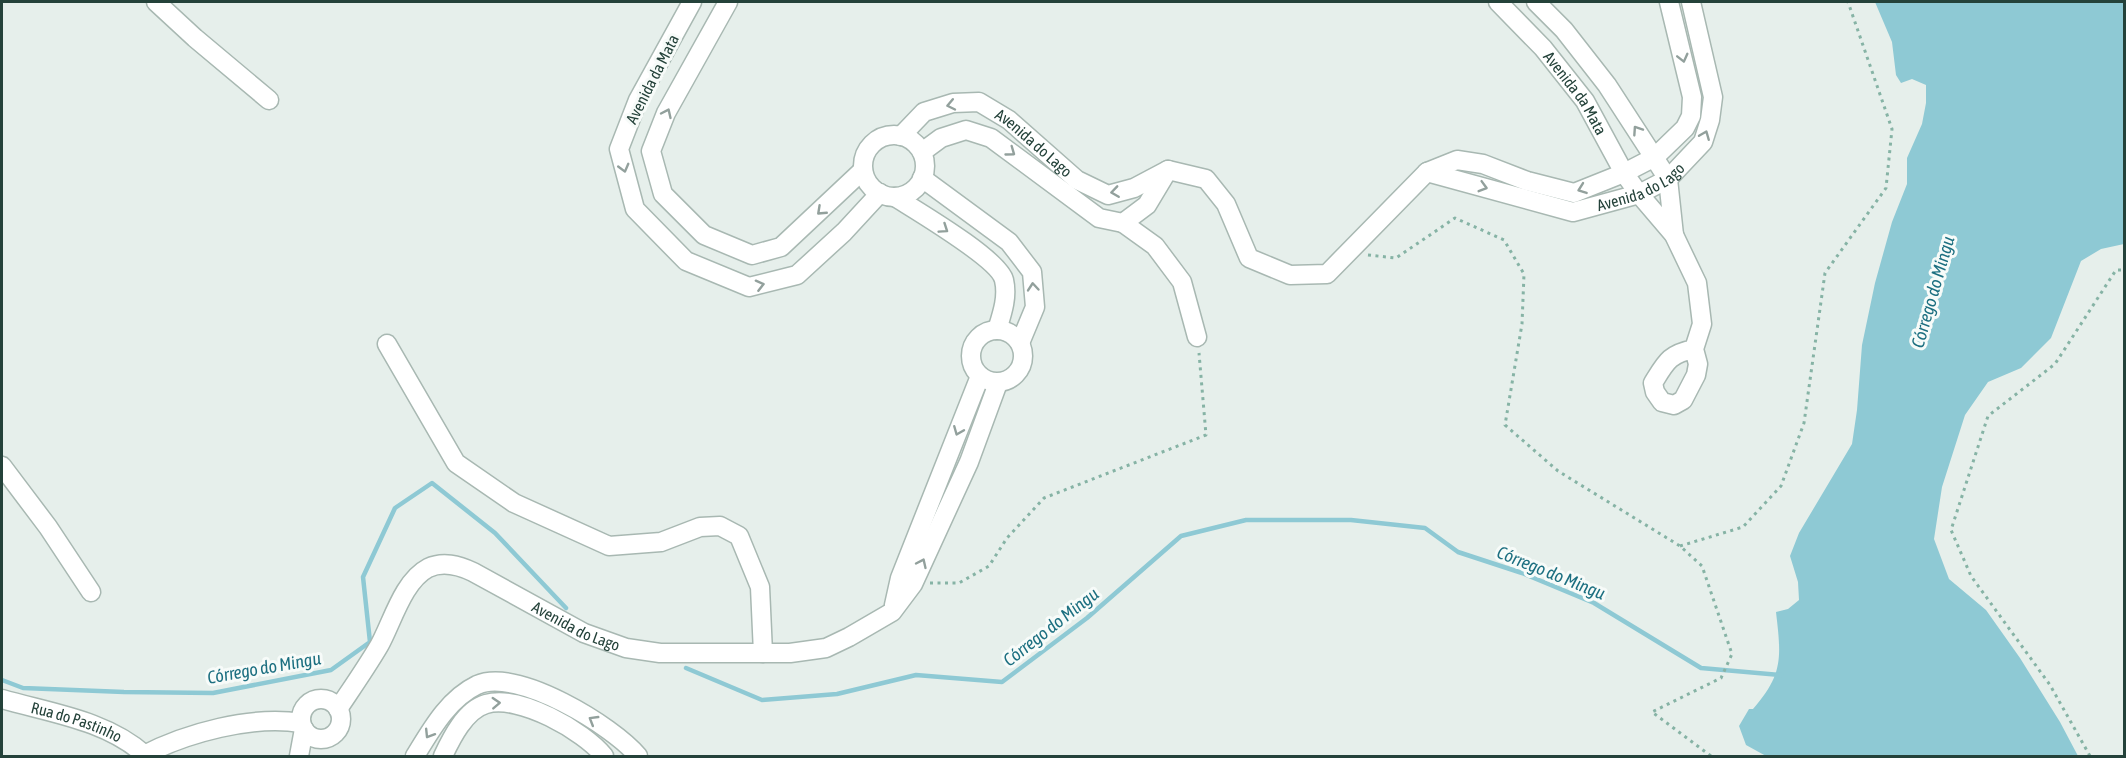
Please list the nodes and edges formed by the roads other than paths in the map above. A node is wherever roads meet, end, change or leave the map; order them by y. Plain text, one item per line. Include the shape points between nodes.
1 (156, 2) edge
2 (692, 2) edge
3 (728, 2) edge
4 (1498, 2) edge
5 (1536, 2) edge
6 (1669, 2) edge
7 (1691, 2) edge
8 (270, 100) dead end
9 (901, 135) junction
10 (922, 152) junction
11 (1655, 157) junction
12 (863, 170) junction
13 (1168, 170) junction
14 (1427, 172) junction
15 (1624, 172) junction
16 (922, 178) junction
17 (1668, 179) junction
18 (888, 195) junction
19 (1639, 195) junction
20 (1123, 223) junction
21 (1674, 235) junction
22 (997, 330) junction
23 (1197, 337) road end
24 (1020, 343) junction
25 (387, 344) dead end
26 (1694, 349) dead end
27 (980, 376) junction
28 (998, 383) junction
29 (2, 466) edge
30 (91, 592) dead end
31 (892, 612) junction
32 (763, 653) junction
33 (2, 699) edge
34 (338, 709) junction
35 (303, 726) junction
36 (323, 748) edge
37 (144, 756) edge
38 (299, 756) edge
39 (415, 756) edge
40 (443, 756) edge
41 (604, 756) edge
42 (638, 756) edge

1 - 8 street
2 -> 18 street, Avenida da Mata via 638,100 619,149 635,210 686,261 749,287 797,275
12 -> 3 street, Avenida da Mata via 781,247 752,255 704,235 663,194 651,151 666,113
4 - 15 street, Avenida da Mata via 1543,48 1585,101
11 -> 5 street, Avenida da Mata via 1607,85 1564,30
6 -> 11 street, Avenida do Lago via 1692,97 1691,116 1685,128
17 -> 7 street, Avenida do Lago via 1703,142 1713,97
9 - 10 street
9 - 12 street via 889,135 872,143
13 -> 9 street, Avenida do Lago via 1134,188 1108,195 1077,180 1009,120 979,102 953,103 924,112
10 - 16 street
10 -> 20 street, Avenida do Lago via 941,138 966,130 992,138 1099,218
11 - 15 street, Avenida do Lago
11 - 17 street, Avenida da Mata
12 - 18 street via 872,188
13 - 14 street, Avenida do Lago via 1206,179 1226,204 1249,258 1290,275 1327,274
13 - 20 street via 1147,205
15 -> 14 street, Avenida do Lago via 1574,193 1483,164 1457,160
14 -> 19 street, Avenida do Lago via 1573,212
15 - 19 street, Avenida da Mata
16 - 18 street via 906,194
24 -> 16 street via 1035,307 1032,272 1009,242
17 - 19 street, Avenida do Lago
17 - 21 street
18 -> 22 street via 990,259 1004,278 1005,302
19 - 21 street, Avenida da Mata
20 - 23 street, Avenida do Lago via 1155,246 1182,282
21 - 26 street via 1697,283 1702,324
22 - 24 street via 1006,331
22 - 27 street via 980,336 974,343 971,361
24 - 28 street via 1021,369
25 - 32 street via 456,463 514,503 609,546 661,542 700,527 720,526 739,536 760,587
27 - 28 street
27 -> 31 street via 900,578
31 -> 28 street, Avenida do Lago via 913,584 969,462
29 - 30 street
31 - 32 street, Avenida do Lago via 826,648
32 - 34 street, Avenida do Lago via 660,653 626,648 584,633 473,572 454,565 438,565 426,569 413,581 379,646
33 - 37 street, Rua do Pastinho via 109,730
34 - 35 street via 328,700 314,700 304,708
34 - 36 street, Avenida do Lago via 339,729
35 - 36 street, Avenida do Lago
35 - 37 street, Avenida do Lago via 273,720 242,723 183,739
35 - 38 street
42 -> 39 street via 594,720 527,687 493,681 463,693 438,720
40 -> 41 street via 471,713 484,704 500,702 548,717

